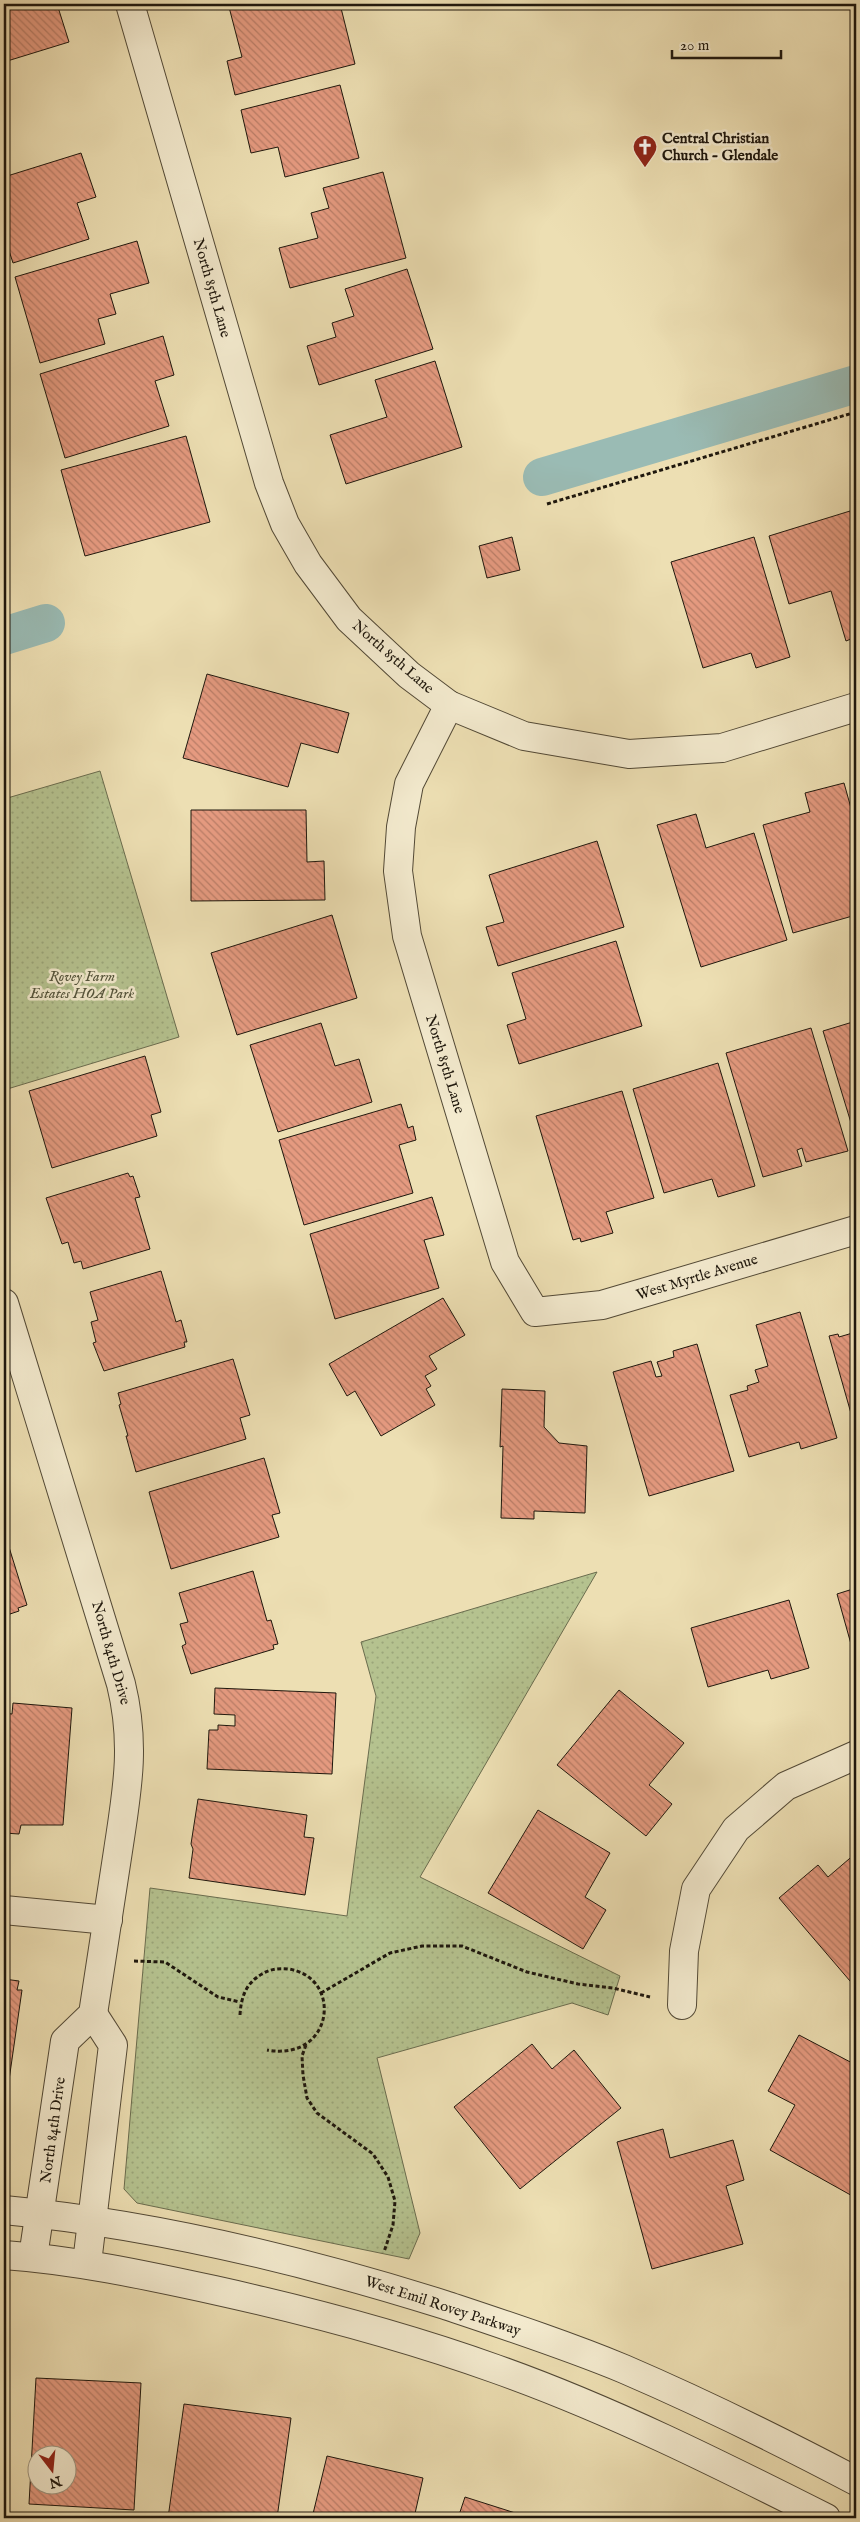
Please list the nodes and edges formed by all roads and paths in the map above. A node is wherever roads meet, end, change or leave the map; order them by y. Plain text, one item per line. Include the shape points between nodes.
1 (130, 4) edge
2 (856, 412) edge
3 (548, 504) dead end
4 (450, 705) junction
5 (856, 707) edge
6 (856, 1230) edge
7 (4, 1303) edge
8 (535, 1312) joint
9 (856, 1755) edge
10 (4, 1910) edge
11 (108, 1920) junction
12 (101, 1958) junction
13 (321, 1993) junction
14 (240, 2002) junction
15 (682, 2005) joint
16 (93, 2014) junction
17 (240, 2015) dead end
18 (306, 2045) junction
19 (267, 2050) dead end
20 (4, 2210) edge
21 (41, 2213) junction
22 (93, 2221) junction
23 (4, 2254) edge
24 (33, 2257) junction
25 (87, 2264) junction
26 (374, 2283) junction
27 (856, 2481) edge
28 (826, 2518) edge

1 - 4 street, North 85th Lane via 269,483 284,524 308,564 349,618 409,675
2 - 3 path
4 - 5 street via 524,736 629,754 722,748
4 - 8 street, North 85th Lane via 410,784 401,827 399,880 408,936 505,1262
6 - 8 street, West Myrtle Avenue via 602,1305
7 - 11 street, North 84th Drive via 128,1712 129,1780
9 - 15 street via 786,1786 736,1829 696,1889 684,1951
10 - 11 street
11 - 12 street, North 84th Drive
12 - 14 path via 165,1962 218,1997
12 - 16 street, North 84th Drive
13 - 14 path via 305,1975 279,1968 254,1978
13 - 15 path via 390,1953 422,1946 462,1946 527,1972
13 - 18 path via 325,2010 323,2023
14 - 17 path
16 - 21 street, North 84th Drive via 65,2041
16 - 22 street via 113,2045
18 - 19 path via 294,2051
18 - 26 path via 302,2056 303,2076 308,2098 317,2114 373,2154 395,2201 393,2225
20 - 21 street, West Emil Rovey Parkway
21 - 22 street, West Emil Rovey Parkway
21 - 24 street, North 84th Drive
22 - 25 street
22 - 26 street, West Emil Rovey Parkway via 247,2251
23 - 24 street
24 - 25 street
25 - 28 street via 277,2304 496,2369 644,2430
26 - 27 street, West Emil Rovey Parkway via 547,2339 622,2369 705,2405

